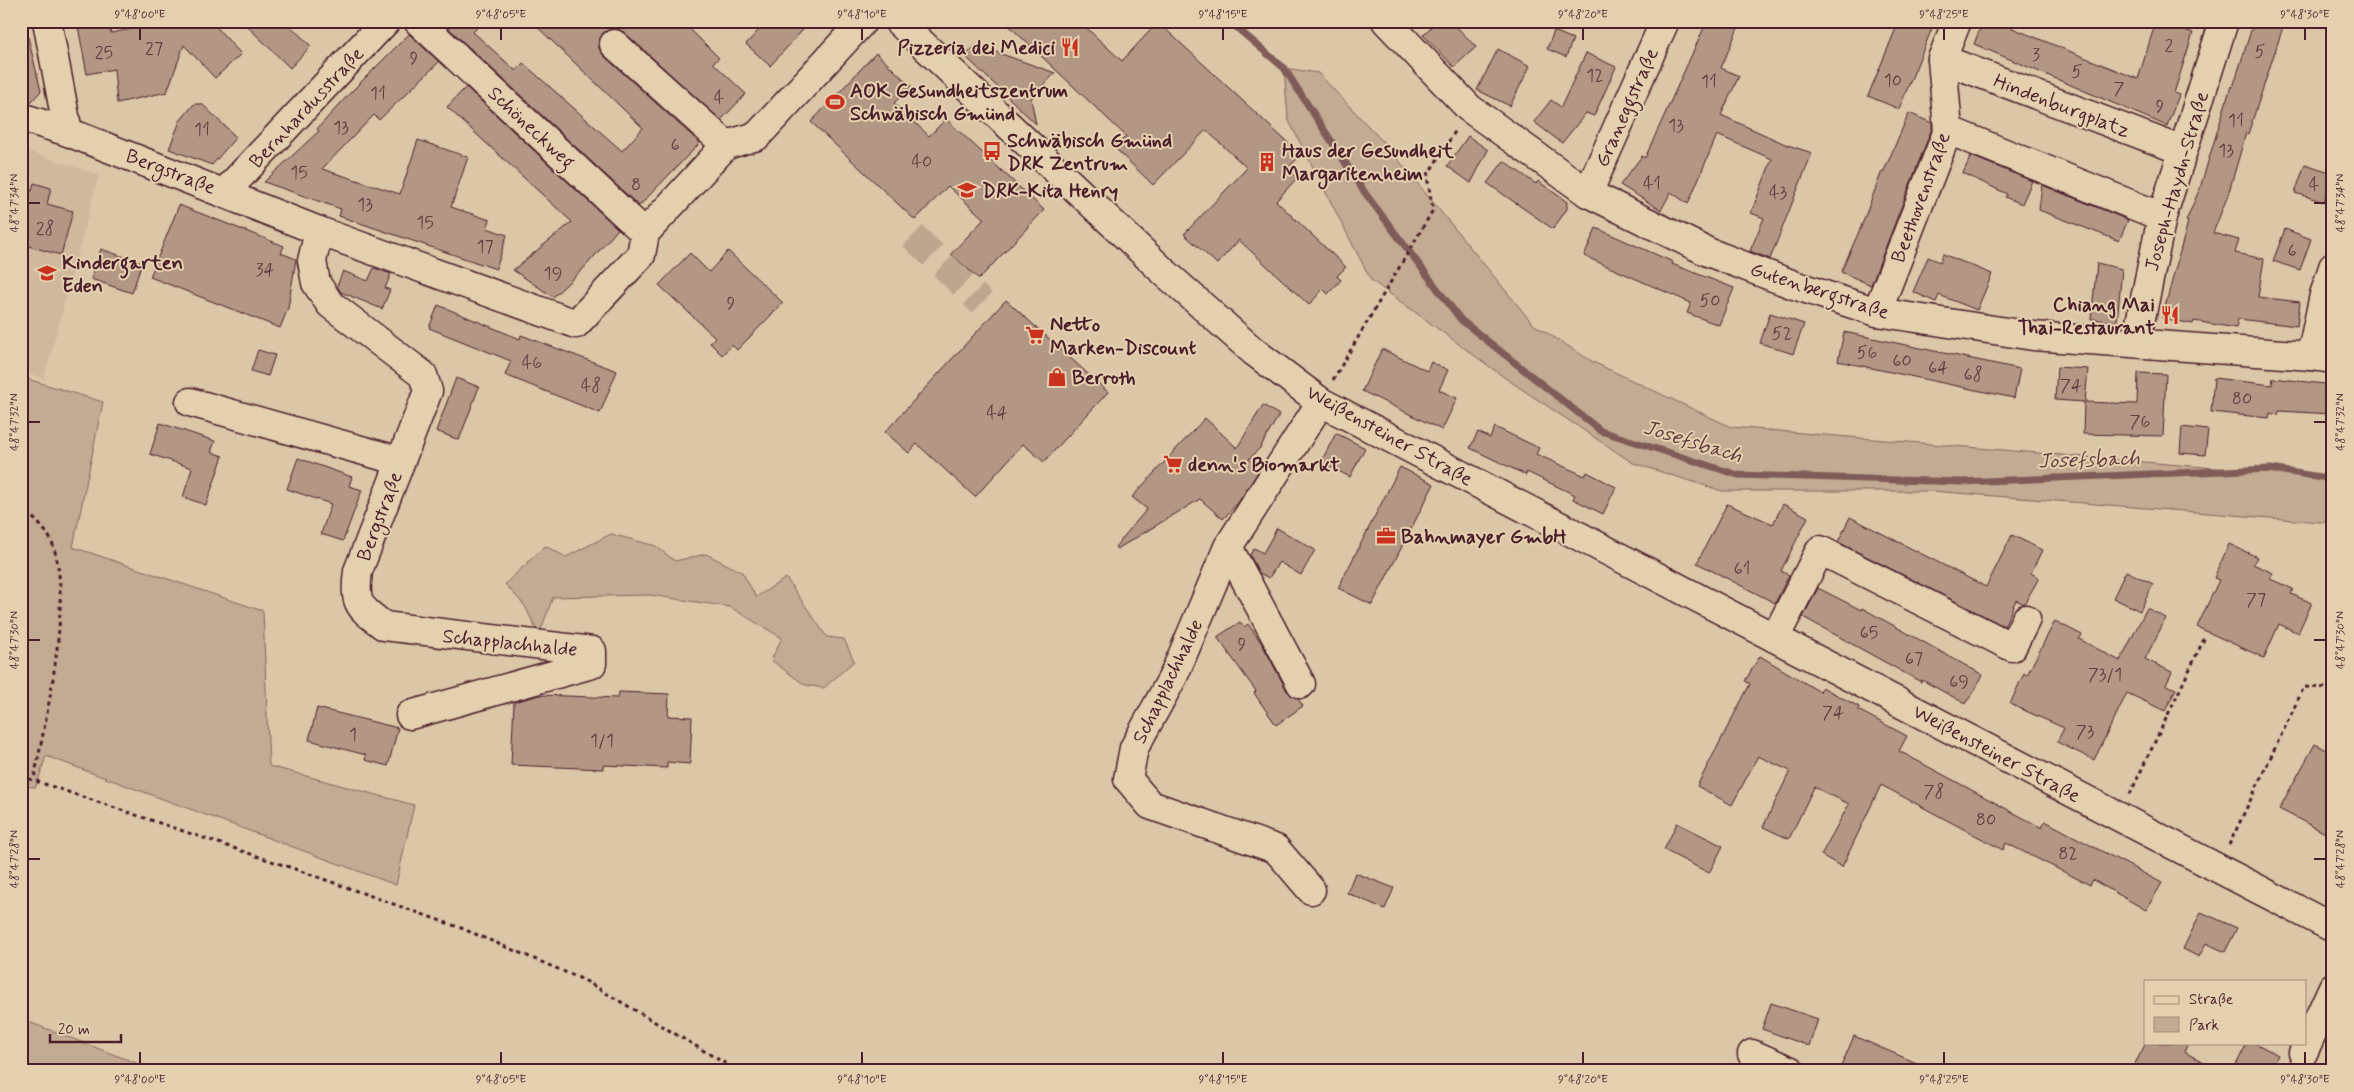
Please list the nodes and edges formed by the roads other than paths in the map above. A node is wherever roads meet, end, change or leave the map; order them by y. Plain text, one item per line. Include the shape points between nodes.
1 (47, 21) edge
2 (386, 21) edge
3 (418, 21) edge
4 (863, 21) edge
5 (898, 21) edge
6 (1386, 21) edge
7 (1665, 21) edge
8 (1957, 21) edge
9 (2224, 21) edge
10 (614, 44) dead end
11 (1942, 59) junction
12 (21, 117) edge
13 (1948, 130) junction
14 (68, 132) junction
15 (726, 145) junction
16 (2182, 150) junction
17 (225, 192) junction
18 (1588, 193) junction
19 (2162, 217) junction
20 (320, 231) junction
21 (645, 233) junction
22 (2333, 266) edge
23 (1877, 312) junction
24 (2136, 342) junction
25 (2322, 358) edge
26 (190, 402) dead end
27 (1321, 402) junction
28 (400, 461) junction
29 (1228, 547) junction
30 (358, 571) joint
31 (2026, 619) dead end
32 (1775, 638) junction
33 (1301, 684) dead end
34 (410, 715) dead end
35 (1311, 890) dead end
36 (2333, 928) edge
37 (2333, 986) edge
38 (2303, 1053) dead end
39 (1752, 1054) dead end
40 (1791, 1071) edge

1 - 14 street
2 - 17 street, Bernhardusstraße
3 - 21 street, Schöneckweg
4 - 15 street via 757,136
5 - 27 street, Weißensteiner Straße via 1164,271 1253,351
6 - 18 street, Gutenbergstraße via 1469,108
7 - 18 street, Graneggstraße
8 - 11 street, Beethovenstraße
9 - 16 street, Joseph-Haydn-Straße
10 - 15 street
11 - 13 street, Beethovenstraße
11 - 16 street, Hindenburgplatz
12 - 14 street, Bergstraße
13 - 19 street
13 - 23 street, Beethovenstraße
14 - 17 street, Bergstraße
15 - 21 street
16 - 19 street, Joseph-Haydn-Straße
17 - 20 street, Bergstraße
18 - 23 street, Gutenbergstraße via 1708,252
19 - 24 street, Joseph-Haydn-Straße
20 - 21 street, Bergstraße via 576,324 641,255
20 - 28 street, Bergstraße via 312,261 316,283 330,304 423,376 428,391
22 - 25 street via 2324,295
23 - 24 street, Gutenbergstraße via 2033,336
24 - 25 street, Gutenbergstraße
26 - 28 street, Bergstraße
27 - 29 street, Schapplachhalde
27 - 32 street, Weißensteiner Straße
28 - 30 street, Bergstraße
29 - 33 street
29 - 35 street, Schapplachhalde via 1174,675 1134,748 1128,779 1150,805 1276,849
30 - 34 street, Schapplachhalde via 355,596 366,612 384,626 592,651 592,664
31 - 32 street via 2012,647 1820,550
32 - 36 street, Weißensteiner Straße
37 - 38 street
39 - 40 street

